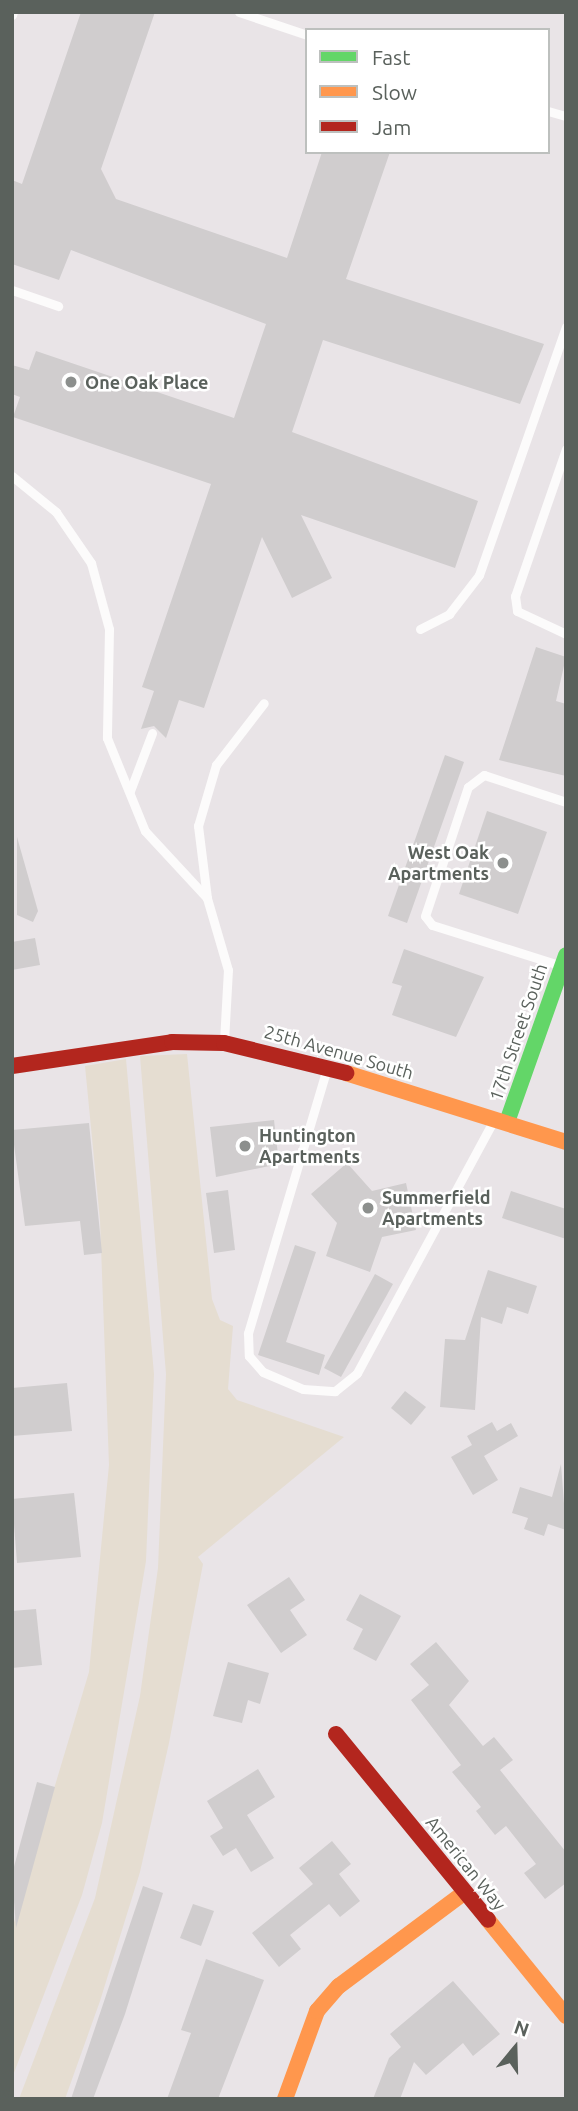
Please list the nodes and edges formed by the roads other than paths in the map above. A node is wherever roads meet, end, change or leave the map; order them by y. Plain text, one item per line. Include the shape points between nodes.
1 (239, 12) edge
2 (305, 33) edge
3 (12, 290) edge
4 (58, 306) dead end
5 (566, 327) edge
6 (566, 449) edge
7 (12, 476) edge
8 (420, 629) dead end
9 (566, 634) edge
10 (264, 703) dead end
11 (152, 733) dead end
12 (130, 791) junction
13 (566, 802) edge
14 (207, 898) junction
15 (564, 960) edge
16 (224, 1043) junction
17 (12, 1066) edge
18 (328, 1067) junction
19 (501, 1120) junction
20 (566, 1142) edge
21 (337, 1734) dead end
22 (465, 1892) junction
23 (566, 2016) edge
24 (285, 2099) edge

1 - 2 lane
3 - 4 lane
5 - 8 lane via 479,575 449,614
6 - 9 lane via 514,596 517,611
7 - 12 lane via 75,535 103,595 111,661 107,738
10 - 14 lane via 233,735 204,796 198,826
11 - 12 lane
12 - 14 lane via 145,831
13 - 15 lane via 484,775 468,787 425,916 432,925
14 - 16 lane via 228,970
15 - 19 street, 17th Street South
16 - 17 street, 25th Avenue South via 172,1042
16 - 18 street, 25th Avenue South
18 - 19 street, 25th Avenue South
18 - 19 lane via 248,1333 249,1356 263,1372 303,1389 335,1391 356,1373
19 - 20 street, 25th Avenue South
21 - 22 street, American Way
22 - 23 street, American Way
22 - 24 street via 339,1986 317,2011

